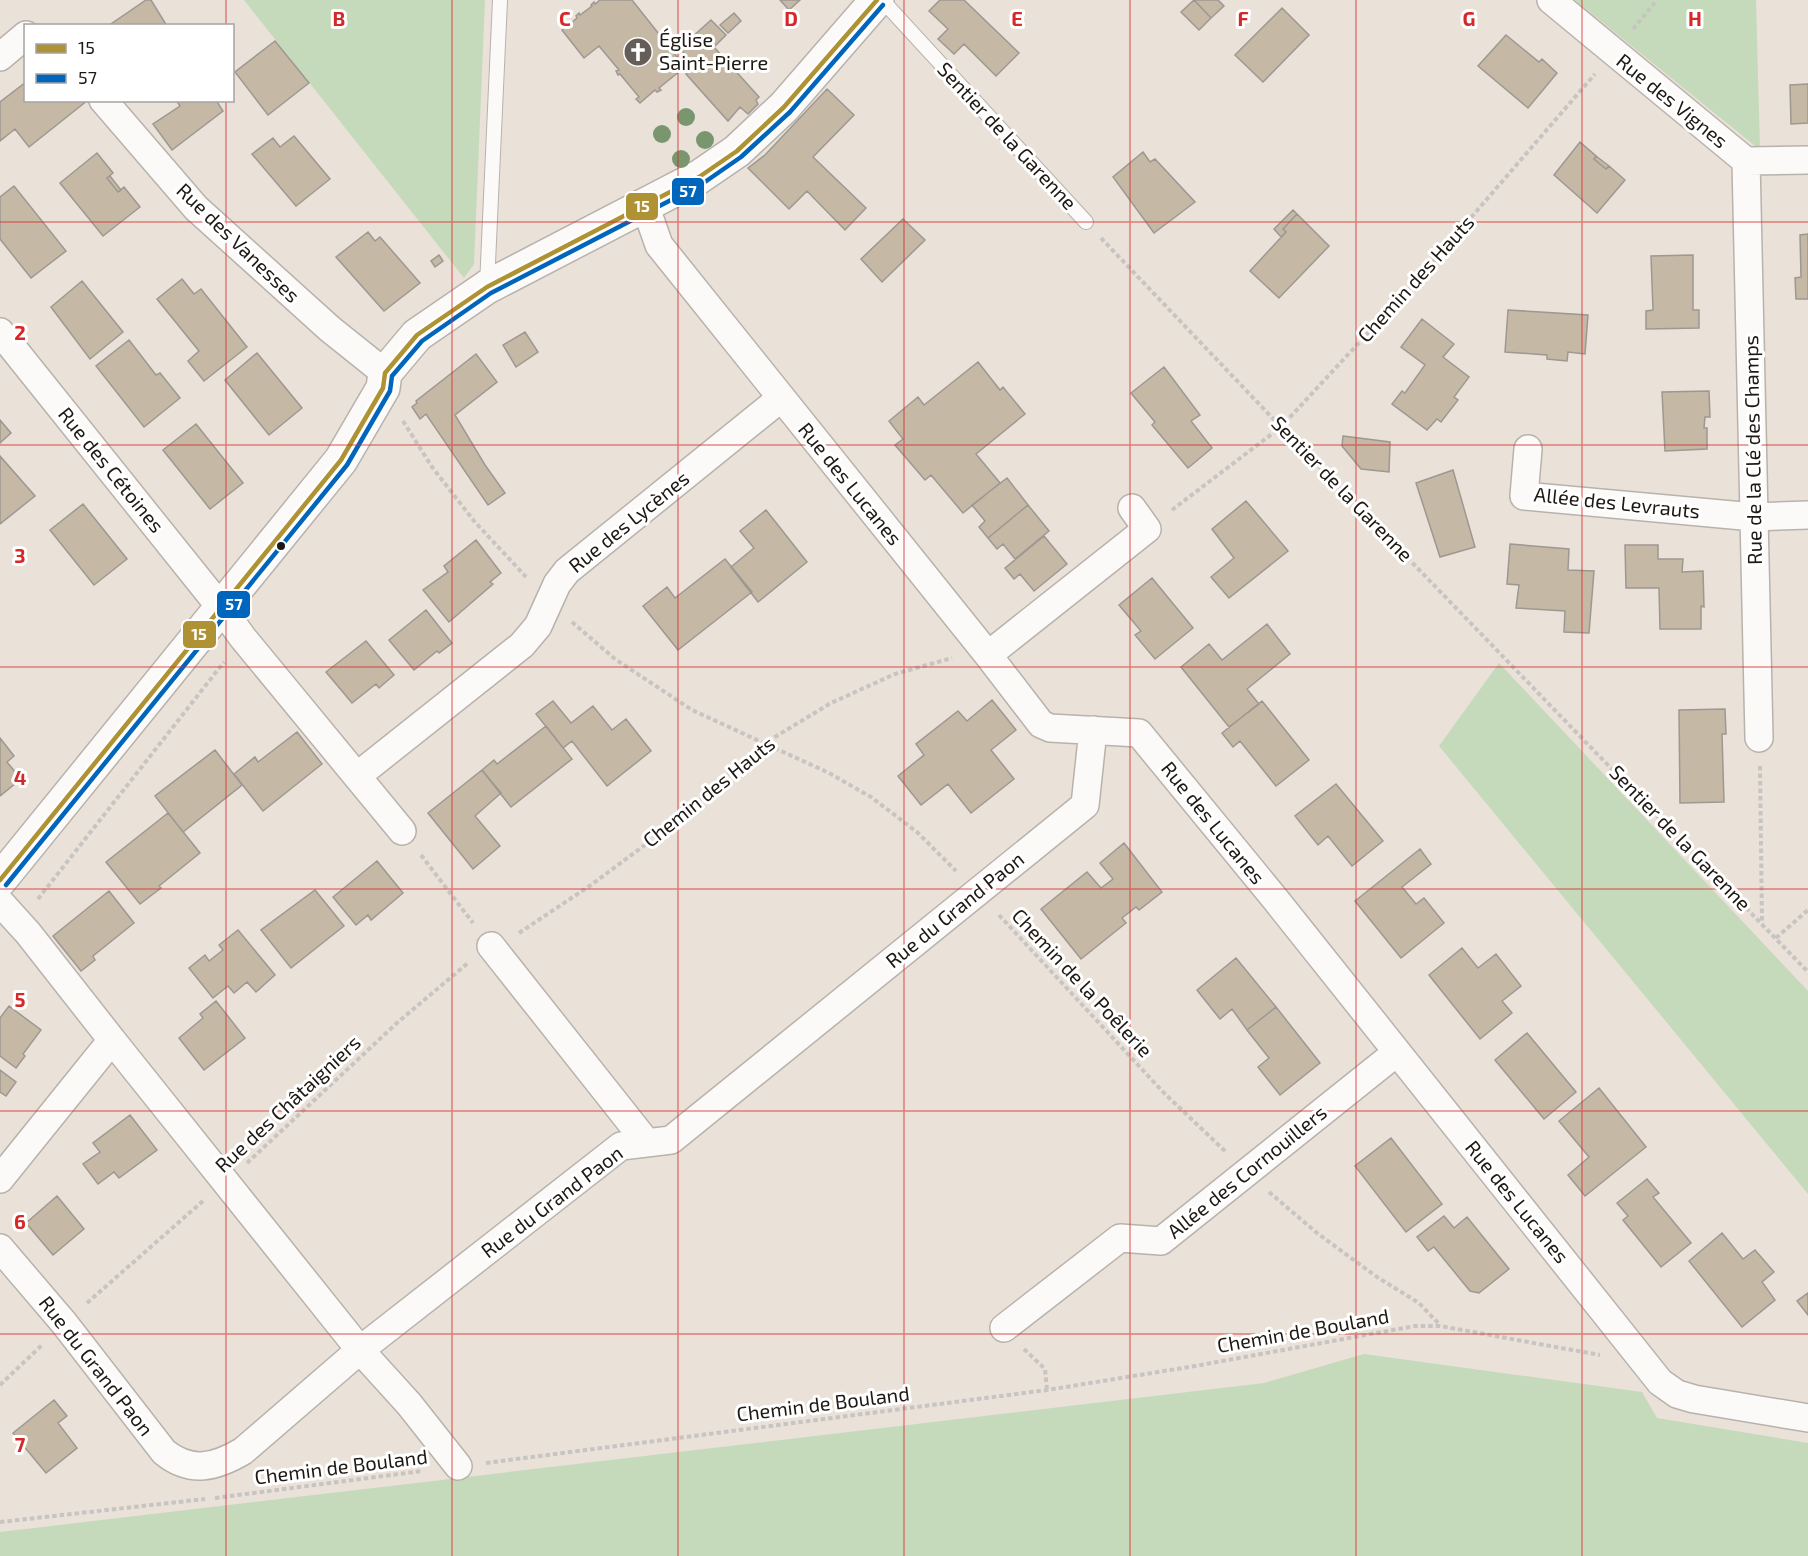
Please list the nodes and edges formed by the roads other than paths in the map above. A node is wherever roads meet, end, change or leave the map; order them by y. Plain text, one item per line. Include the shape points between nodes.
1 (500, 0) edge
2 (880, 0) edge
3 (1551, 0) edge
4 (24, 36) edge
5 (0, 57) edge
6 (105, 102) edge
7 (1808, 160) edge
8 (1746, 161) junction
9 (645, 205) junction
10 (1086, 222) road end
11 (487, 288) junction
12 (0, 332) edge
13 (384, 380) junction
14 (781, 398) junction
15 (1528, 449) dead end
16 (1808, 515) edge
17 (1754, 517) junction
18 (1139, 518) road end
19 (222, 609) junction
20 (988, 655) junction
21 (1093, 730) junction
22 (1759, 738) road end
23 (357, 776) junction
24 (402, 831) road end
25 (0, 880) edge
26 (0, 902) edge
27 (491, 946) road end
28 (112, 1040) junction
29 (1396, 1053) junction
30 (647, 1143) junction
31 (0, 1179) edge
32 (0, 1248) edge
33 (1004, 1328) road end
34 (360, 1350) junction
35 (1808, 1418) edge
36 (458, 1466) road end

1 - 11 lane
2 - 9 street via 784,107 737,151 699,177
2 - 10 lane, Sentier de la Garenne
3 - 8 street, Rue des Vignes
4 - 5 street
6 - 13 street, Rue des Vanesses via 196,208
7 - 8 street, Rue des Vignes
8 - 17 street, Rue de la Clé des Champs
9 - 11 street
9 - 14 street, Rue des Lucanes via 659,245
11 - 13 street via 417,335
12 - 19 street, Rue des Cétoines
13 - 19 street via 341,460
14 - 20 street, Rue des Lucanes
14 - 23 street, Rue des Lycènes via 567,571 556,584 538,626 522,645
15 - 17 street, Allée des Levrauts via 1524,496
16 - 17 street
17 - 22 street, Rue de la Clé des Champs
18 - 20 street
19 - 23 street
19 - 25 street
20 - 21 street, Rue des Lucanes via 1041,724
21 - 29 street, Rue des Lucanes via 1140,733
21 - 30 street, Rue du Grand Paon via 1085,805 671,1140
23 - 24 street
26 - 28 street
27 - 30 street
28 - 31 street
28 - 34 street
29 - 33 street, Allée des Cornouillers via 1161,1241 1120,1238
29 - 35 street, Rue des Lucanes via 1660,1382 1677,1394
30 - 34 street, Rue du Grand Paon via 621,1146
32 - 34 street, Rue du Grand Paon via 176,1462 195,1466 224,1463
34 - 36 street

